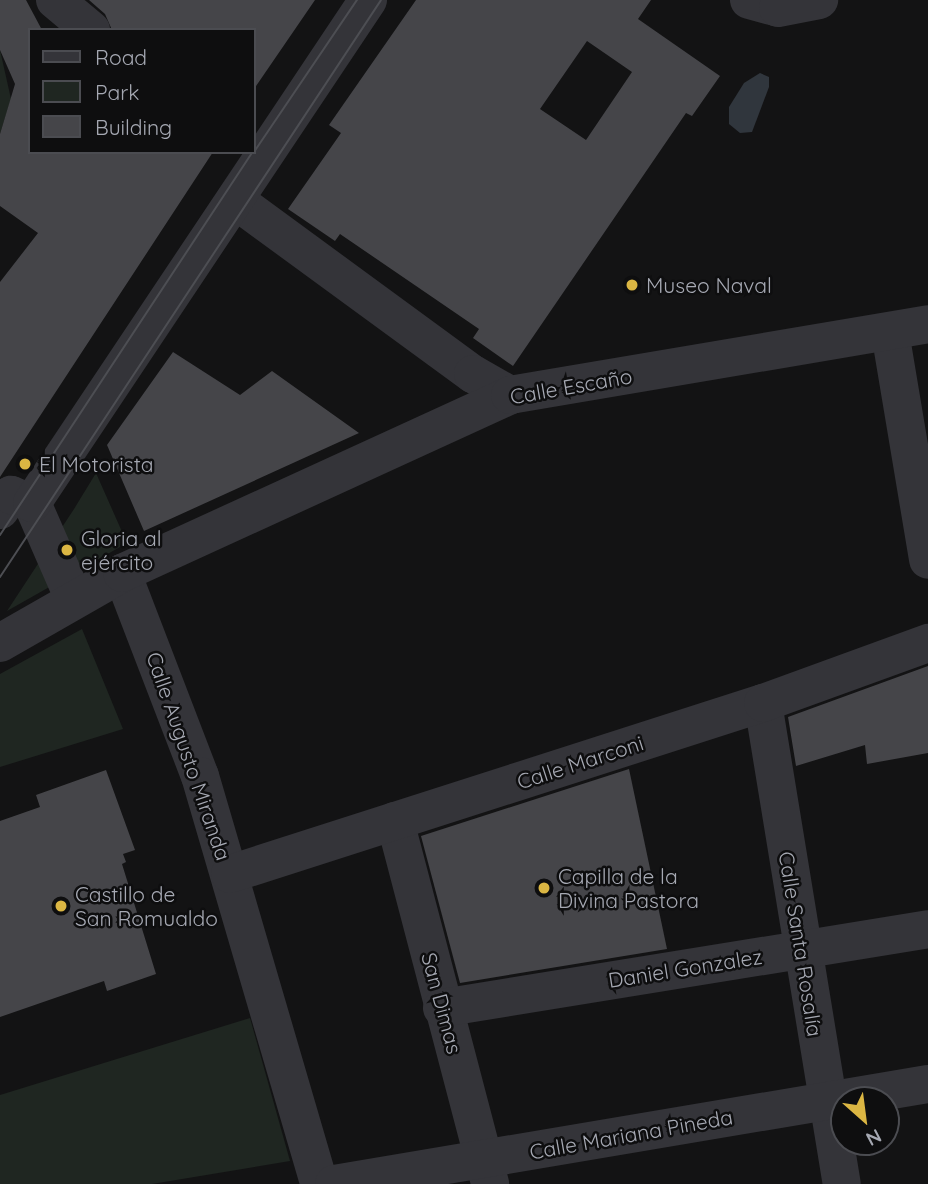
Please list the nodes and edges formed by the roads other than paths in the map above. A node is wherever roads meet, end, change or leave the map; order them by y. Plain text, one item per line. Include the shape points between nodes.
1 (55, 0) edge
2 (368, 0) edge
3 (749, 0) edge
4 (819, 0) edge
5 (89, 28) edge
6 (260, 148) edge
7 (235, 200) junction
8 (928, 324) edge
9 (890, 332) junction
10 (510, 394) junction
11 (27, 497) edge
12 (928, 560) edge
13 (122, 573) junction
14 (73, 597) junction
15 (0, 643) edge
16 (928, 643) edge
17 (763, 703) junction
18 (396, 821) junction
19 (230, 874) junction
20 (928, 929) edge
21 (802, 948) junction
22 (442, 1008) junction
23 (928, 1084) edge
24 (827, 1100) junction
25 (487, 1172) edge
26 (319, 1184) edge
27 (334, 1184) edge
28 (842, 1184) edge

1 - 5 street
2 - 6 street
3 - 4 street via 778,8
6 - 7 street
7 - 10 street via 472,374
7 - 11 street
8 - 9 street, Calle Escaño
9 - 10 street, Calle Escaño
9 - 12 street
10 - 13 street, Calle Escaño
11 - 14 street
13 - 14 street, Calle Escaño
13 - 19 street, Calle Augusto Miranda via 200,776
14 - 15 street, Calle Escaño
16 - 17 street, Calle Marconi
17 - 18 street, Calle Marconi
17 - 21 street, Calle Santa Rosalía
18 - 19 street, Calle Marconi
18 - 22 street, San Dimas
19 - 26 street, Calle Augusto Miranda
20 - 21 street, Daniel Gonzalez
21 - 22 street, Daniel Gonzalez
21 - 24 street, Calle Santa Rosalía
22 - 25 street, San Dimas
23 - 24 street, Calle Mariana Pineda
24 - 25 street, Calle Mariana Pineda
24 - 28 street, Calle Santa Rosalía
25 - 27 street, Calle Mariana Pineda

